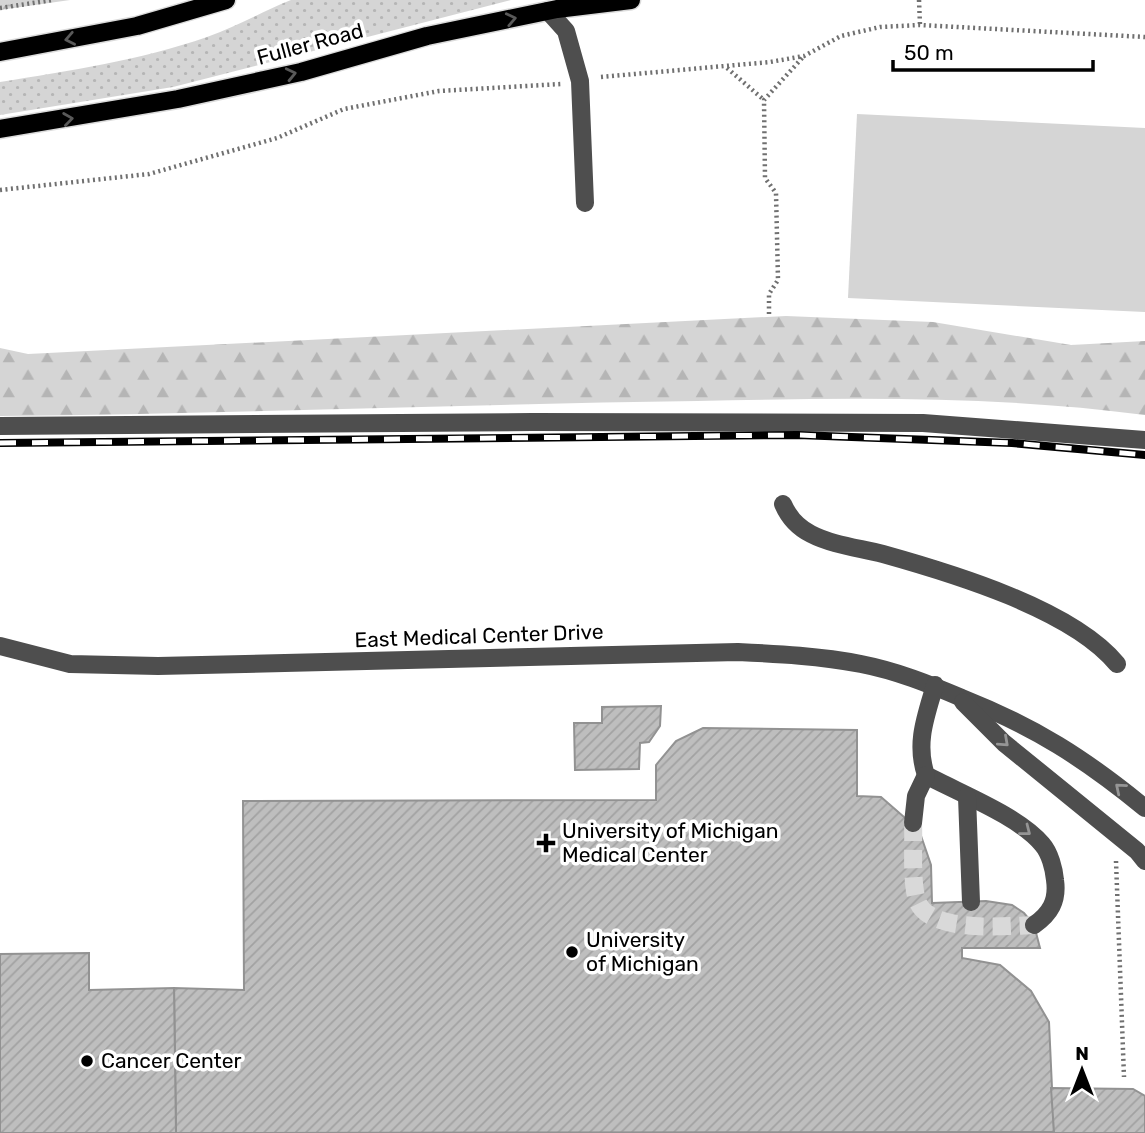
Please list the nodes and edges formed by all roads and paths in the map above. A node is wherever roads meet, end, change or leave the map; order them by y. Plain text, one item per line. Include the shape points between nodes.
1 (53, 0) edge
2 (226, 0) edge
3 (631, 0) edge
4 (919, 0) edge
5 (546, 5) edge
6 (0, 8) edge
7 (920, 25) dead end
8 (0, 52) edge
9 (804, 55) dead end
10 (727, 68) dead end
11 (764, 100) junction
12 (0, 129) edge
13 (585, 203) dead end
14 (769, 314) dead end
15 (0, 426) edge
16 (1145, 440) edge
17 (783, 504) dead end
18 (0, 646) edge
19 (1116, 664) dead end
20 (935, 685) junction
21 (955, 695) junction
22 (926, 775) junction
23 (967, 797) junction
24 (1145, 808) edge
25 (913, 823) tunnel mouth
26 (1115, 856) dead end
27 (1145, 861) edge
28 (971, 902) dead end
29 (1034, 926) dead end
30 (1125, 1077) dead end

1 - 6 path
2 -> 8 main road via 137,26
3 - 5 main road, Fuller Road
4 - 7 path
12 -> 5 main road, Fuller Road via 178,99 301,72
5 - 13 street via 566,31 580,81
9 - 11 path
10 - 11 path
11 - 14 path via 765,178 776,193 777,218 778,280 769,294
15 - 16 street via 923,423
17 - 19 street via 790,520 812,535 954,576 1023,603 1074,629 1105,650
18 - 20 street, East Medical Center Drive via 70,664 158,666 738,652 860,664
20 - 21 street, East Medical Center Drive
20 - 22 street via 920,740
24 -> 21 street, East Medical Center Drive via 1096,767 1035,729
21 -> 27 street, East Medical Center Drive via 1004,743
22 - 23 street
22 - 25 street via 916,796
23 - 28 street
23 -> 29 street via 1018,825 1043,845 1054,869 1056,889 1047,916
26 - 30 path

